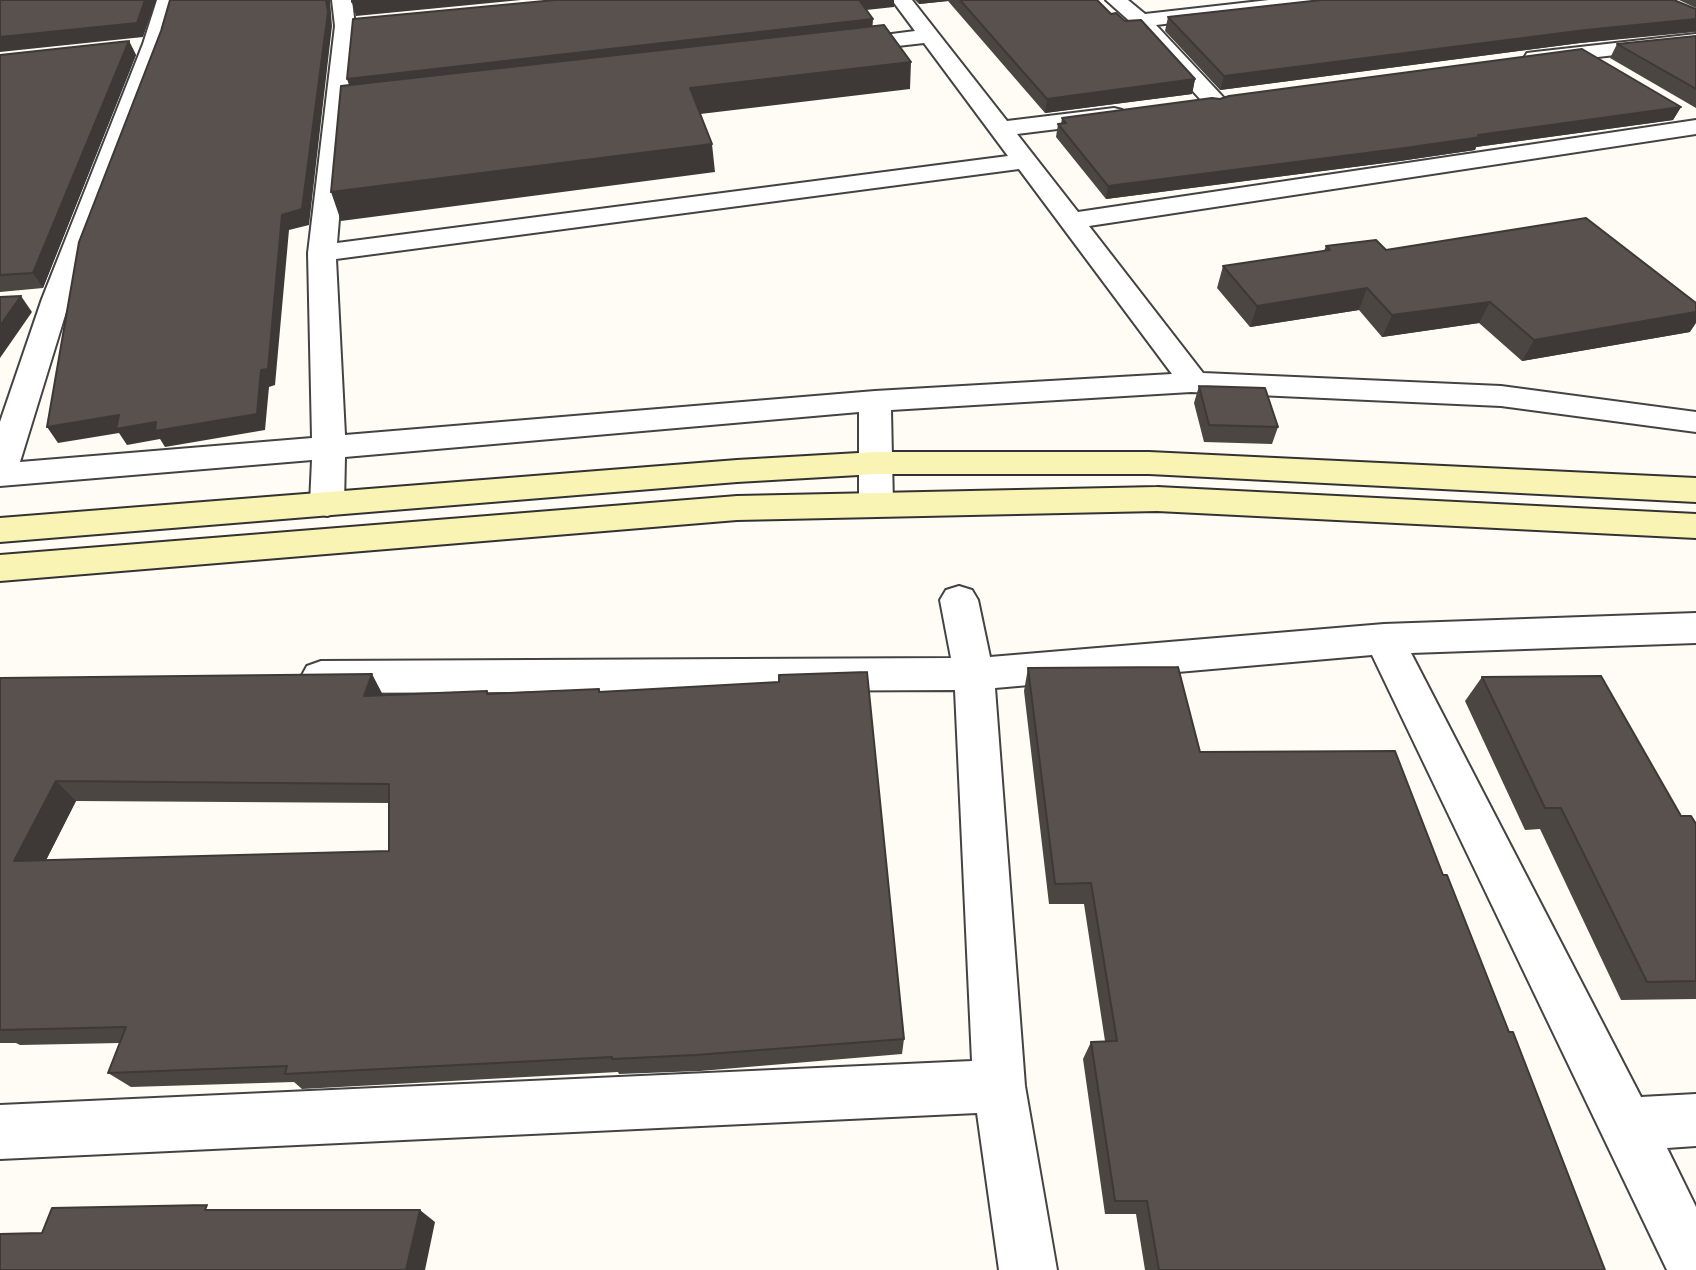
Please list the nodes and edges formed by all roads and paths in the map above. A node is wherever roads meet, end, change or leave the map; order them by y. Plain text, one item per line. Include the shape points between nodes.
1 (167, 0) edge
2 (902, 0) edge
3 (1116, 0) edge
4 (1321, 0) edge
5 (349, 17) edge
6 (1141, 21) junction
7 (929, 36) junction
8 (1696, 40) edge
9 (819, 49) edge
10 (1580, 52) junction
11 (1512, 61) edge
12 (1615, 73) edge
13 (1243, 99) edge
14 (363, 102) edge
15 (1216, 103) junction
16 (336, 105) junction
17 (1189, 106) edge
18 (1673, 107) edge
19 (1135, 113) edge
20 (1696, 121) edge
21 (1696, 127) edge
22 (1001, 130) junction
23 (1025, 161) junction
24 (1071, 221) junction
25 (322, 253) junction
26 (1194, 382) junction
27 (875, 401) junction
28 (1696, 422) edge
29 (329, 446) junction
30 (876, 463) junction
31 (0, 474) edge
32 (1696, 490) edge
33 (327, 504) junction
34 (876, 505) junction
35 (1696, 526) edge
36 (0, 530) edge
37 (0, 568) edge
38 (959, 600) dead end
39 (1696, 628) edge
40 (1384, 639) junction
41 (974, 674) junction
42 (292, 677) edge
43 (999, 1086) junction
44 (1696, 1120) edge
45 (1627, 1124) junction
46 (0, 1132) edge
47 (1696, 1268) edge
48 (1028, 1270) edge

1 - 31 street via 142,45 42,300
2 - 7 street
3 - 6 street
4 - 6 street
5 - 16 street
6 - 15 street
7 - 9 street
7 - 22 street
8 - 10 street
10 - 11 street
10 - 12 street
13 - 15 street
14 - 16 street
15 - 17 street
16 - 25 street
18 - 20 street
19 - 22 street
21 - 24 street
22 - 23 street
23 - 24 street
23 - 25 street
24 - 26 street
25 - 29 street
26 - 27 street
26 - 28 street via 1501,396
27 - 29 street
27 - 30 street
29 - 31 street
29 - 33 street
30 - 32 main road via 1149,463
30 - 33 main road
30 - 34 street
33 - 36 main road
34 - 35 main road via 1157,499
34 - 37 main road via 737,508
38 - 41 street
39 - 40 street
40 - 41 street
40 - 45 street
41 - 42 street
41 - 43 street
43 - 46 street
43 - 48 street
44 - 45 street
45 - 47 street

